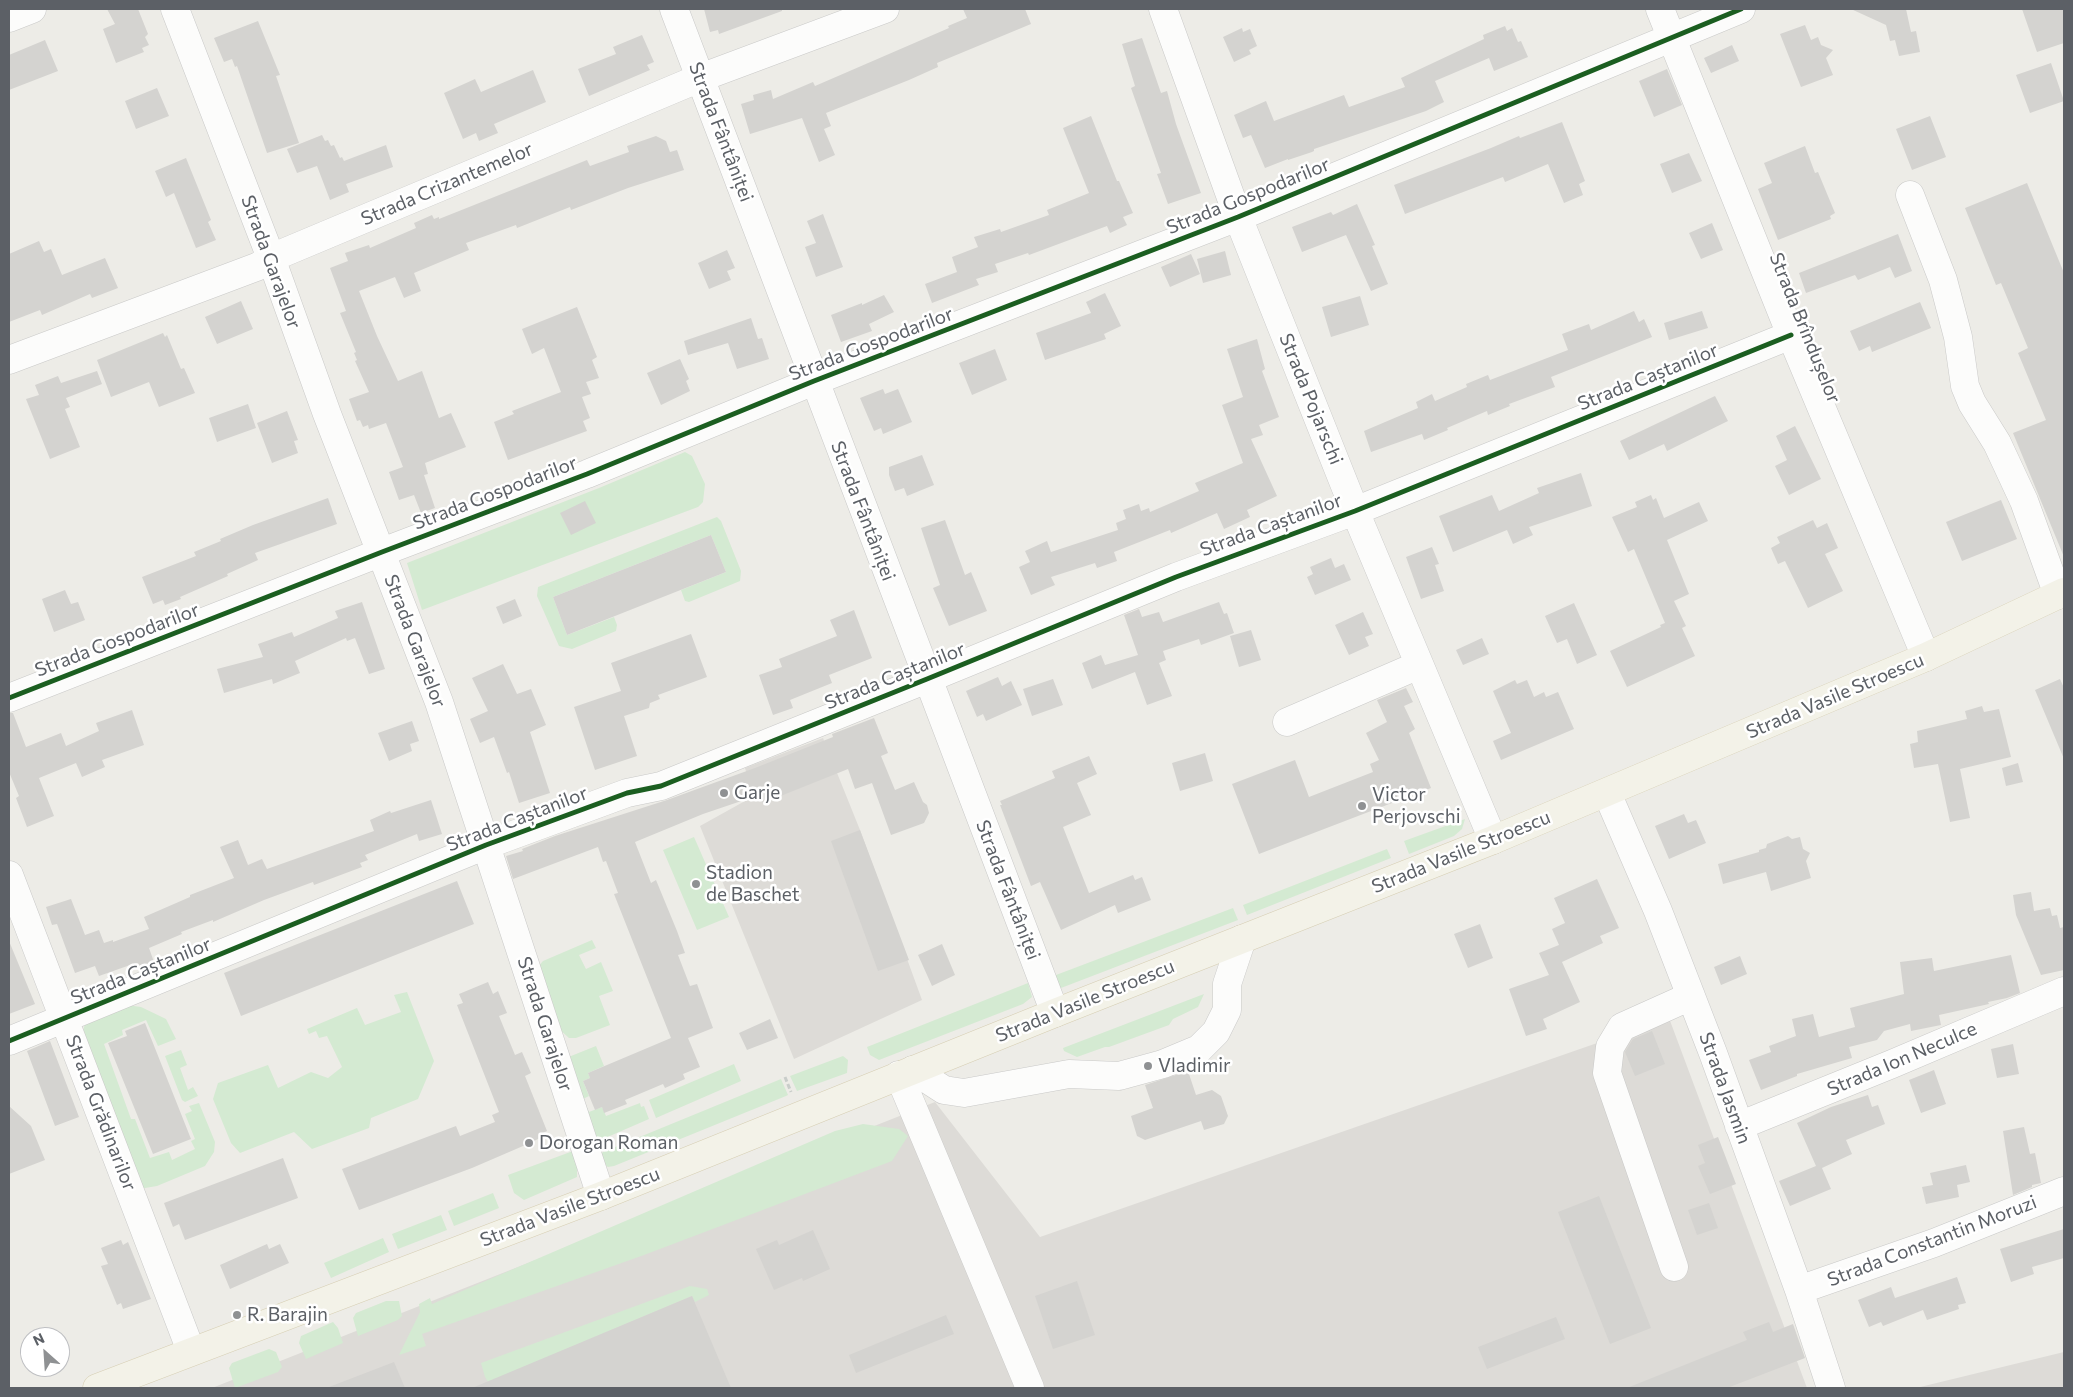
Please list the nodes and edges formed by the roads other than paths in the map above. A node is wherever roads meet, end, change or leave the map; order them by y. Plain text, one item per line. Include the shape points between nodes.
1 (32, 9) edge
2 (176, 9) edge
3 (674, 9) edge
4 (885, 9) edge
5 (1163, 9) edge
6 (1660, 9) edge
7 (1741, 9) edge
8 (9, 18) edge
9 (1671, 37) junction
10 (700, 78) junction
11 (1910, 195) dead end
12 (1238, 217) junction
13 (271, 258) junction
14 (1791, 335) junction
15 (9, 360) edge
16 (814, 381) junction
17 (1355, 510) junction
18 (382, 552) junction
19 (2061, 594) edge
20 (1926, 657) junction
21 (1420, 665) junction
22 (927, 679) junction
23 (9, 698) edge
24 (1286, 722) dead end
25 (1607, 793) junction
26 (1493, 840) junction
27 (486, 845) junction
28 (9, 875) edge
29 (1242, 939) junction
30 (2064, 991) edge
31 (1691, 996) junction
32 (1055, 1013) junction
33 (65, 1019) junction
34 (9, 1041) edge
35 (906, 1073) junction
36 (1739, 1126) junction
37 (2064, 1190) edge
38 (601, 1196) junction
39 (1674, 1267) dead end
40 (1799, 1290) junction
41 (191, 1351) junction
42 (96, 1388) edge
43 (1030, 1388) edge
44 (1831, 1388) edge

1 - 8 street
2 - 13 street, Strada Garajelor
3 - 10 street, Strada Fântâniței
4 - 10 street, Strada Crizantemelor
5 - 12 street, Strada Pojarschi
6 - 9 street, Strada Brîndușelor
7 - 9 street, Strada Gospodarilor
9 - 12 street, Strada Gospodarilor
9 - 14 street, Strada Brîndușelor
10 - 13 street, Strada Crizantemelor
10 - 16 street, Strada Fântâniței
11 - 19 street via 1943,280 1958,337 1964,386 1997,443
12 - 16 street, Strada Gospodarilor
12 - 17 street, Strada Pojarschi
13 - 15 street, Strada Crizantemelor via 259,266
13 - 18 street, Strada Garajelor via 326,414
14 - 17 street, Strada Caștanilor
14 - 20 street, Strada Brîndușelor
16 - 18 street, Strada Gospodarilor via 587,474
16 - 22 street, Strada Fântâniței
17 - 21 street, Strada Pojarschi
17 - 22 street, Strada Caștanilor via 1176,577
18 - 23 street, Strada Gospodarilor
18 - 27 street, Strada Garajelor via 439,702
19 - 20 main road, Strada Vasile Stroescu
20 - 25 main road, Strada Vasile Stroescu
21 - 24 street
21 - 26 street, Strada Pojarschi
22 - 27 street, Strada Caștanilor via 661,786 627,793
22 - 32 street, Strada Fântâniței
25 - 26 main road, Strada Vasile Stroescu
25 - 31 street, Strada Jasmin
26 - 29 main road, Strada Vasile Stroescu
27 - 33 street, Strada Caștanilor
27 - 38 street, Strada Garajelor
28 - 33 street, Strada Grădinarilor
29 - 32 main road, Strada Vasile Stroescu
29 - 35 street via 1228,984 1227,1010 1216,1032 1199,1050 1119,1076 1069,1074 964,1094 944,1090
30 - 36 street, Strada Ion Neculce
31 - 36 street, Strada Jasmin
31 - 39 street via 1622,1027 1610,1046 1607,1073
32 - 35 main road, Strada Vasile Stroescu
33 - 34 street, Strada Caștanilor
33 - 41 street, Strada Grădinarilor
35 - 38 main road, Strada Vasile Stroescu
35 - 43 street
36 - 40 street, Strada Jasmin
37 - 40 street, Strada Constantin Moruzi via 1934,1243
38 - 41 main road, Strada Vasile Stroescu
40 - 44 street, Strada Jasmin
41 - 42 main road, Strada Vasile Stroescu

